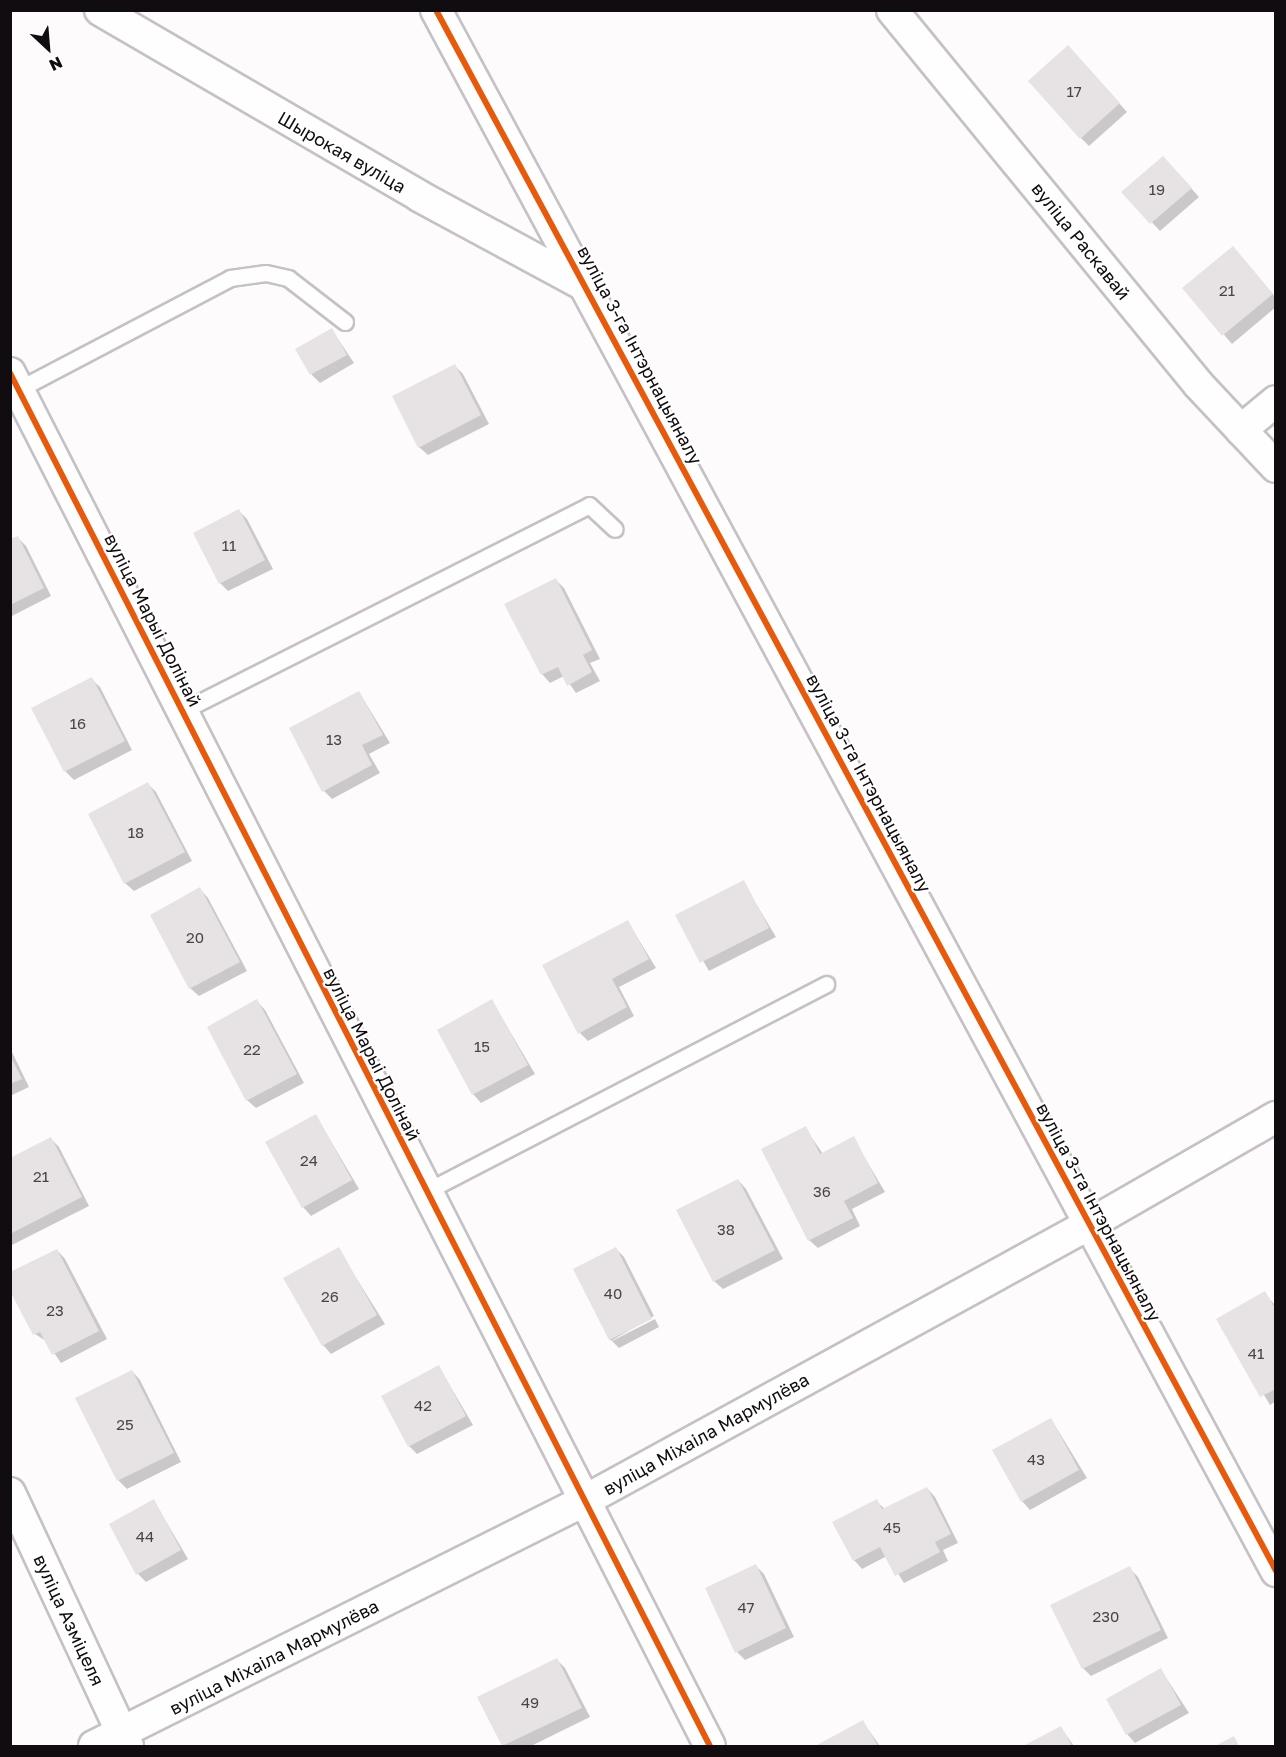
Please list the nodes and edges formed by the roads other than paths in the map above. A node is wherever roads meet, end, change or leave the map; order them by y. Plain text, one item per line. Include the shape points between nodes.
1 (100, 10) edge
2 (436, 10) edge
3 (892, 10) edge
4 (587, 287) junction
5 (345, 322) dead end
6 (15, 381) edge
7 (1275, 400) edge
8 (1241, 430) junction
9 (1275, 467) edge
10 (615, 529) dead end
11 (182, 711) junction
12 (825, 984) dead end
13 (1275, 1117) edge
14 (425, 1192) junction
15 (1088, 1225) junction
16 (10, 1493) edge
17 (582, 1502) junction
18 (1275, 1571) edge
19 (125, 1740) edge
20 (94, 1746) edge
21 (710, 1746) edge

1 - 4 street, Шырокая вуліца via 419,196
2 - 4 street, вуліца 3-га Інтэрнацыяналу
3 - 8 street, вуліца Раскавай via 1198,384
4 - 15 street, вуліца 3-га Інтэрнацыяналу
5 - 6 lane via 288,278 266,273 230,278
6 - 11 street, вуліца Марыі Долінай
7 - 8 street
8 - 9 street, вуліца Раскавай
10 - 11 lane via 589,505
11 - 14 street, вуліца Марыі Долінай
12 - 14 lane
13 - 15 street, вуліца Міхаіла Мармулёва
14 - 17 street, вуліца Марыі Долінай
15 - 17 street, вуліца Міхаіла Мармулёва
15 - 18 street, вуліца 3-га Інтэрнацыяналу
16 - 19 street, вуліца Азміцеля
17 - 19 street, вуліца Міхаіла Мармулёва
17 - 21 street, вуліца Марыі Долінай
19 - 20 street, вуліца Міхаіла Мармулёва

